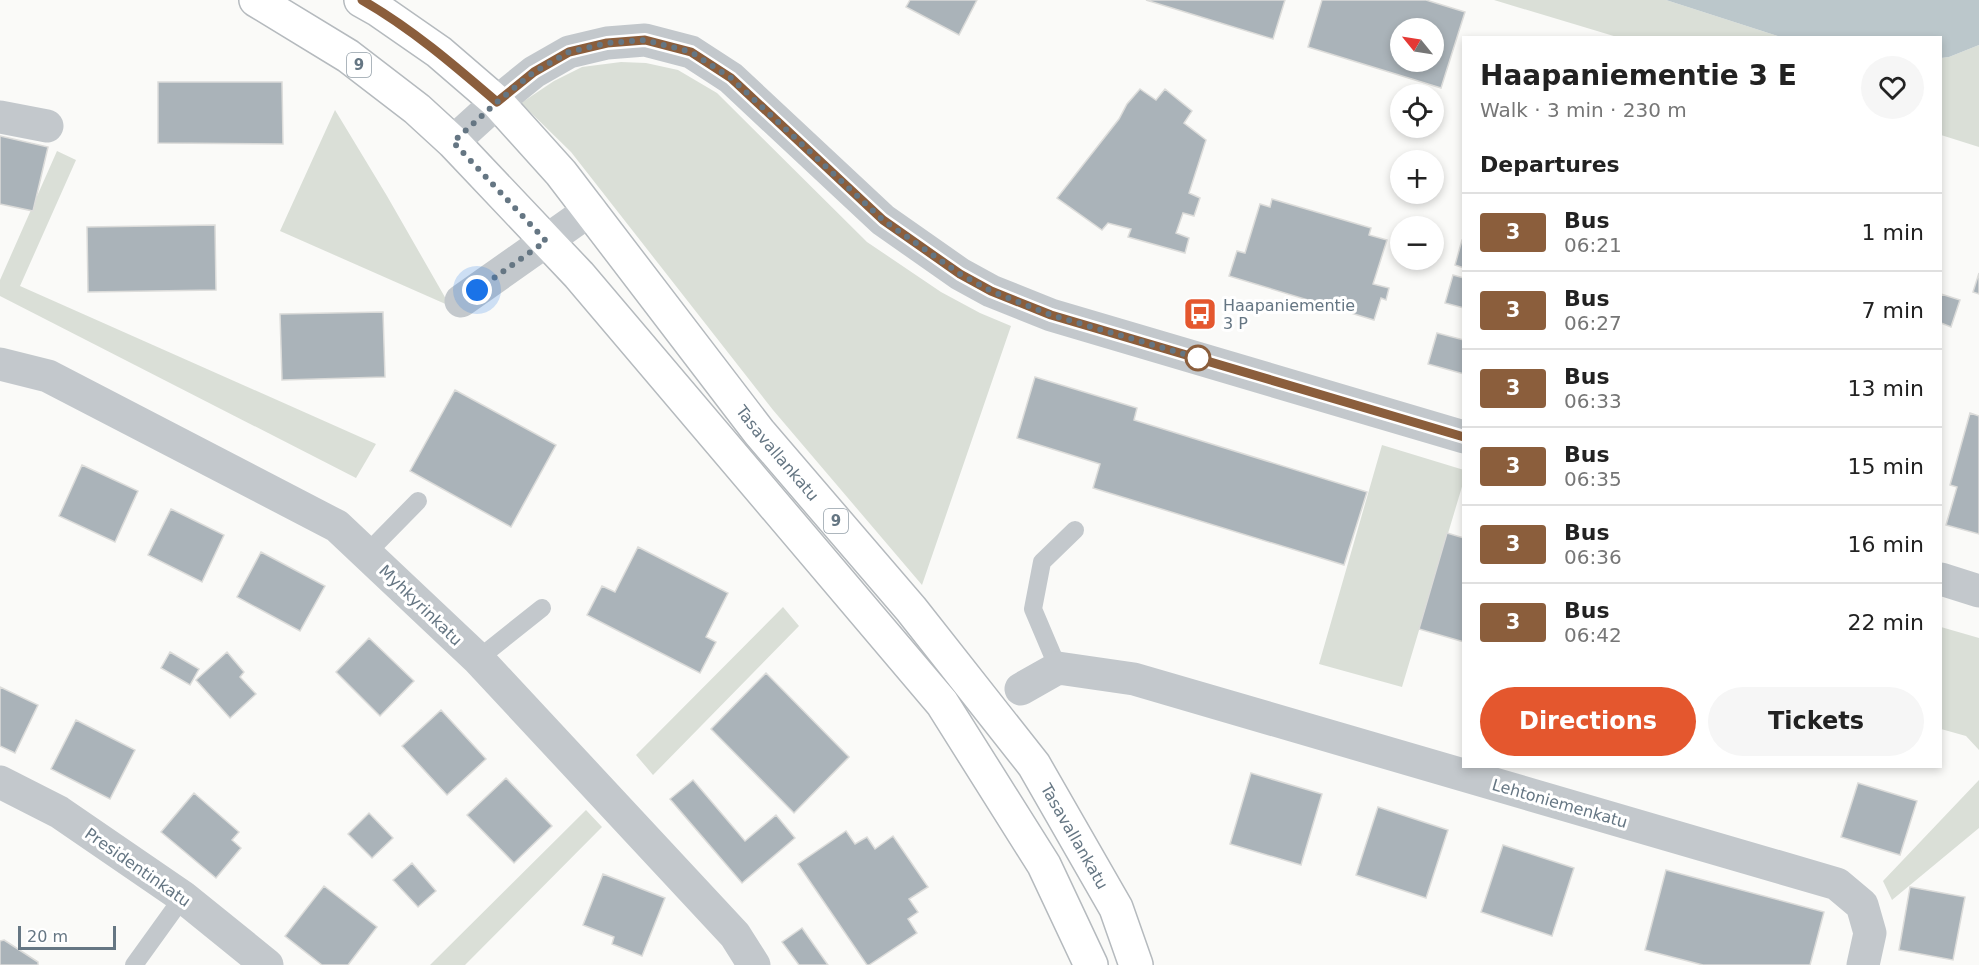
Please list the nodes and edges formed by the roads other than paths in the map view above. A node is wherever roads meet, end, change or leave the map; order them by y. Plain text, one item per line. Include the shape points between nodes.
1 (256, 0) edge
2 (361, 0) edge
3 (497, 102) junction
4 (0, 117) edge
5 (47, 126) dead end
6 (453, 142) junction
7 (590, 210) junction
8 (546, 241) junction
9 (461, 301) dead end
10 (0, 364) edge
11 (1462, 436) edge
12 (418, 501) dead end
13 (1075, 530) dead end
14 (366, 554) junction
15 (1942, 579) edge
16 (1979, 591) edge
17 (542, 608) dead end
18 (478, 659) junction
19 (1058, 668) junction
20 (1021, 690) dead end
21 (0, 782) edge
22 (183, 897) junction
23 (134, 965) edge
24 (267, 965) edge
25 (754, 965) edge
26 (1090, 965) edge
27 (1136, 965) edge
28 (1863, 965) edge

1 - 6 main road, 9 via 348,56
2 - 3 main road, 9 via 439,52
3 - 6 street
3 - 7 main road, Tasavallankatu / 9
3 - 11 street via 534,72 569,52 645,40 691,52 731,78 883,220 991,291 1051,315
4 - 5 street
6 - 8 main road, 9
7 - 8 street
7 - 27 main road, Tasavallankatu / 9 via 759,432 911,609 1034,765 1116,908
8 - 9 street
8 - 26 main road, 9 via 942,703 1044,865
10 - 14 street, Myhkyrinkatu via 48,376 337,526
12 - 14 lane
13 - 19 lane via 1041,562 1033,609
14 - 18 street, Myhkyrinkatu
15 - 16 street
17 - 18 lane
18 - 25 street, Myhkyrinkatu via 735,935
19 - 20 street
19 - 28 street, Lehtoniemenkatu via 1134,679 1837,884 1863,905 1870,933
21 - 22 street, Presidentinkatu via 59,812
22 - 23 lane
22 - 24 street, Presidentinkatu

